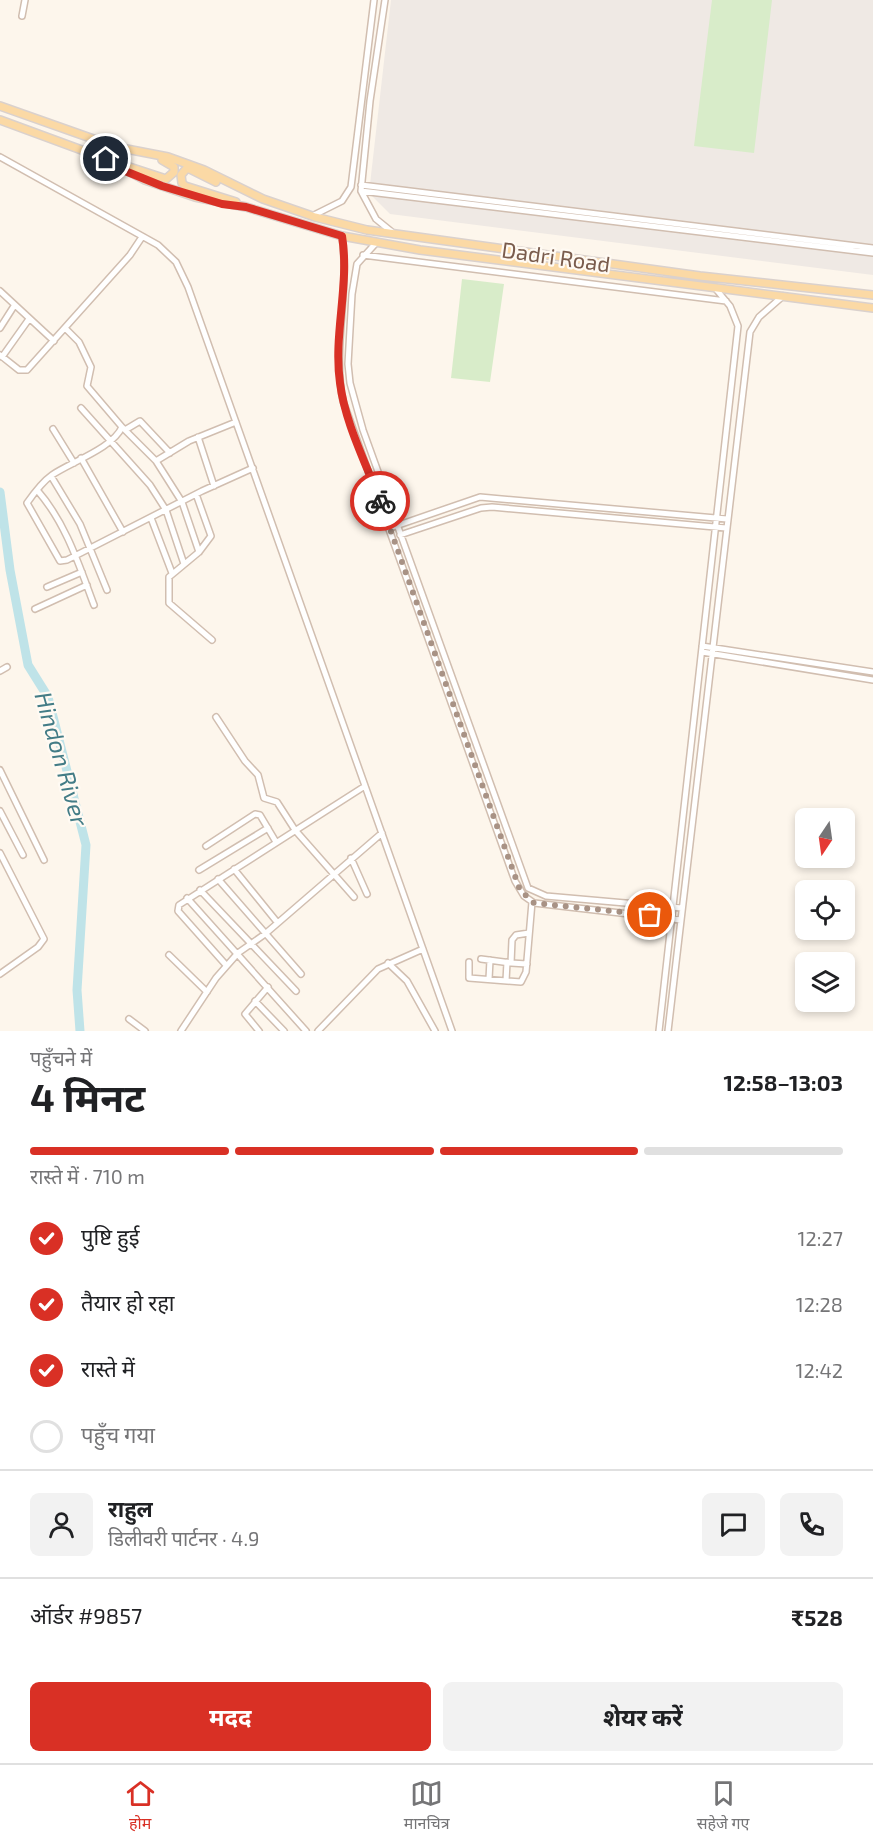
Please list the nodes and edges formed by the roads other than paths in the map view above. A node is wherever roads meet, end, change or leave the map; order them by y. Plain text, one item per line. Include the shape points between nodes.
1 (25, 0) edge
2 (374, 0) edge
3 (385, 0) edge
4 (22, 16) dead end
5 (0, 106) edge
6 (0, 120) edge
7 (116, 147) junction
8 (355, 154) junction
9 (363, 156) junction
10 (0, 157) edge
11 (106, 159) junction
12 (361, 188) junction
13 (245, 192) junction
14 (246, 207) junction
15 (312, 216) junction
16 (342, 236) junction
17 (399, 236) junction
18 (142, 237) junction
19 (376, 243) junction
20 (873, 248) edge
21 (873, 253) edge
22 (363, 255) junction
23 (715, 288) junction
24 (0, 293) edge
25 (873, 295) edge
26 (783, 296) junction
27 (726, 301) junction
28 (14, 306) junction
29 (873, 308) edge
30 (29, 319) junction
31 (0, 328) edge
32 (65, 328) junction
33 (54, 341) junction
34 (1, 356) edge
35 (81, 408) dead end
36 (728, 413) junction
37 (739, 415) junction
38 (237, 422) junction
39 (53, 429) dead end
40 (123, 429) junction
41 (198, 437) junction
42 (110, 440) junction
43 (170, 453) junction
44 (81, 458) junction
45 (156, 461) junction
46 (74, 463) junction
47 (253, 468) junction
48 (51, 476) junction
49 (214, 486) junction
50 (37, 490) junction
51 (196, 494) junction
52 (182, 502) junction
53 (166, 510) junction
54 (151, 518) junction
55 (717, 518) junction
56 (727, 519) junction
57 (399, 525) junction
58 (716, 527) junction
59 (390, 528) junction
60 (726, 528) junction
61 (123, 532) junction
62 (402, 535) junction
63 (393, 538) junction
64 (91, 549) junction
65 (199, 552) junction
66 (76, 556) junction
67 (184, 564) junction
68 (82, 572) junction
69 (172, 573) junction
70 (87, 585) junction
71 (47, 587) dead end
72 (107, 590) dead end
73 (94, 605) dead end
74 (35, 609) dead end
75 (212, 640) dead end
76 (702, 649) junction
77 (712, 650) junction
78 (7, 667) dead end
79 (0, 671) edge
80 (873, 672) edge
81 (873, 680) edge
82 (216, 717) dead end
83 (0, 770) edge
84 (365, 786) junction
85 (0, 811) edge
86 (268, 828) junction
87 (295, 830) junction
88 (382, 833) junction
89 (276, 842) junction
90 (206, 846) dead end
91 (0, 853) edge
92 (23, 855) dead end
93 (351, 858) junction
94 (44, 860) dead end
95 (234, 869) junction
96 (199, 870) dead end
97 (332, 873) junction
98 (218, 879) junction
99 (200, 890) junction
100 (532, 892) junction
101 (367, 894) dead end
102 (354, 897) dead end
103 (187, 898) junction
104 (530, 901) junction
105 (673, 907) junction
106 (682, 908) junction
107 (671, 918) junction
108 (681, 920) junction
109 (277, 922) junction
110 (529, 933) junction
111 (265, 934) junction
112 (251, 945) junction
113 (423, 949) junction
114 (238, 953) junction
115 (169, 955) dead end
116 (481, 959) dead end
117 (490, 960) junction
118 (469, 962) dead end
119 (509, 962) junction
120 (388, 963) junction
121 (527, 964) junction
122 (226, 965) junction
123 (0, 974) edge
124 (301, 974) dead end
125 (489, 979) junction
126 (506, 981) junction
127 (268, 987) junction
128 (296, 991) dead end
129 (207, 992) junction
130 (255, 1001) junction
131 (129, 1019) dead end
132 (145, 1031) edge
133 (180, 1031) edge
134 (259, 1031) edge
135 (284, 1031) edge
136 (306, 1031) edge
137 (318, 1031) edge
138 (435, 1031) edge
139 (452, 1031) edge
140 (658, 1031) edge
141 (668, 1031) edge

1 - 4 street
2 - 8 street
3 - 9 street
5 - 7 main road, Dadri Road
6 - 11 main road, Dadri Road
7 - 11 main road, Dadri Road via 170,163 174,172 171,177 161,178
7 - 13 main road, Dadri Road via 168,157 204,170
8 - 9 street
8 - 15 street via 351,187 346,195 333,207
9 - 12 street
10 - 18 street
11 - 14 main road, Dadri Road via 145,180 195,197
12 - 17 street via 376,219
12 - 20 street
12 - 21 street
13 - 14 main road, Dadri Road via 190,169 181,175 185,186
13 - 15 main road, Dadri Road
14 - 16 main road, Dadri Road
15 - 17 main road, Dadri Road
16 - 19 main road, Dadri Road
16 - 59 street via 346,274 339,382
17 - 25 main road, Dadri Road
18 - 32 street
18 - 38 street via 158,245 176,262
19 - 22 street
19 - 23 main road, Dadri Road
22 - 27 street
22 - 57 street via 357,264 352,294 350,383 363,430
23 - 26 main road, Dadri Road
23 - 27 street
24 - 28 street
26 - 29 main road, Dadri Road
26 - 37 street via 759,317 750,332
27 - 36 street via 738,326
28 - 30 street
28 - 31 street
30 - 33 street
30 - 34 street
32 - 33 street
32 - 40 street via 79,342 91,367 87,386
33 - 34 street via 24,372
35 - 42 street
36 - 37 street
36 - 55 street
37 - 56 street
38 - 41 street
38 - 47 street
39 - 46 street
40 - 42 street
40 - 43 street via 140,421
40 - 45 street
41 - 43 street
41 - 49 street
42 - 44 street
42 - 53 street via 150,485
43 - 45 street
44 - 46 street
44 - 61 street
45 - 52 street
46 - 48 street
47 - 49 street
47 - 84 street
48 - 50 street
48 - 64 street via 81,524
49 - 51 street
50 - 66 street via 50,504
50 - 66 street via 27,506 58,559
51 - 52 street
51 - 65 street via 211,536
52 - 53 street
52 - 65 street
53 - 54 street
53 - 67 street
54 - 61 street
54 - 69 street
55 - 56 street
55 - 57 street via 480,497
55 - 58 street
56 - 60 street
57 - 59 street
57 - 62 street
58 - 60 street
58 - 62 street via 492,507
58 - 76 street
59 - 63 street
60 - 77 street
61 - 64 street
62 - 63 street
62 - 100 street
63 - 104 street via 515,881
64 - 66 street
64 - 72 street
65 - 67 street
66 - 68 street
67 - 69 street
68 - 70 street
68 - 71 street
69 - 75 street via 167,581 171,606
70 - 73 street
70 - 74 street
76 - 77 street
76 - 105 street
77 - 80 street
77 - 81 street
77 - 106 street
78 - 79 street
82 - 87 street via 258,775 264,798 277,801
83 - 94 street
84 - 87 street
84 - 88 street
85 - 92 street
86 - 89 street
86 - 90 street via 255,814
86 - 96 street
87 - 89 street
87 - 97 street
88 - 93 street
88 - 113 street
89 - 95 street
91 - 123 street via 44,939
93 - 97 street
93 - 101 street
95 - 98 street
95 - 109 street
97 - 102 street
97 - 109 street
98 - 99 street
98 - 111 street
99 - 103 street
99 - 112 street
100 - 104 street
100 - 105 street
103 - 114 street
103 - 122 street via 178,911
104 - 107 street
104 - 110 street
105 - 106 street
105 - 107 street
106 - 108 street
107 - 108 street
107 - 140 street
108 - 141 street
109 - 111 street
110 - 119 street via 512,939
110 - 121 street
111 - 112 street
111 - 124 street
112 - 114 street
112 - 128 street
113 - 120 street
113 - 139 street
114 - 122 street
114 - 127 street
115 - 129 street
116 - 117 street
117 - 119 street
117 - 125 street
118 - 125 street via 469,978
119 - 121 street
119 - 126 street
120 - 137 street via 364,982
120 - 138 street via 407,981
121 - 126 street via 521,982
122 - 129 street
125 - 126 street
127 - 130 street
127 - 136 street
129 - 133 street
130 - 134 street via 245,1014
130 - 135 street
131 - 132 street

